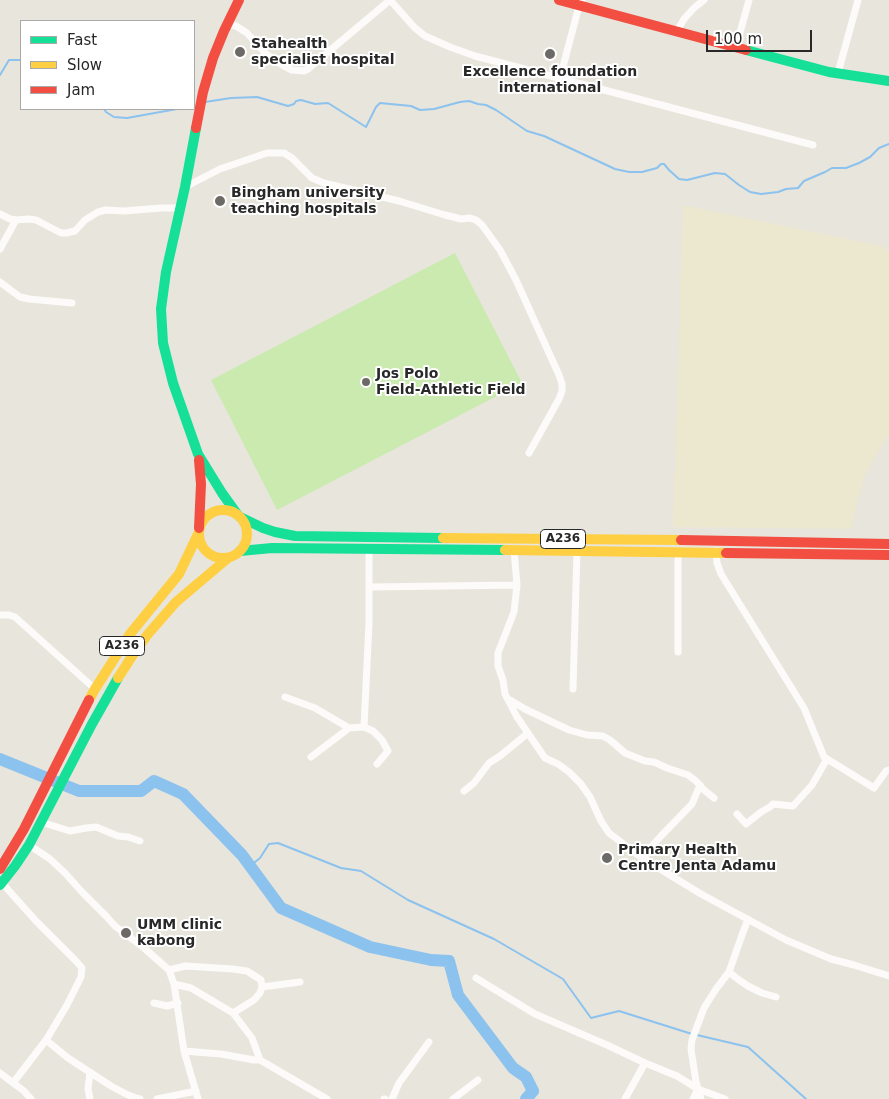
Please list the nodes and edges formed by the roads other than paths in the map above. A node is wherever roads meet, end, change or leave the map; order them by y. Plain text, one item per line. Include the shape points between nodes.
1 (239, 0) edge
2 (390, 0) edge
3 (558, 0) edge
4 (704, 0) edge
5 (749, 0) edge
6 (858, 0) edge
7 (580, 3) edge
8 (227, 24) junction
9 (677, 31) junction
10 (736, 47) junction
11 (838, 73) junction
12 (560, 78) junction
13 (889, 80) edge
14 (813, 145) dead end
15 (185, 187) junction
16 (180, 208) junction
17 (0, 214) edge
18 (16, 220) junction
19 (0, 249) edge
20 (0, 282) edge
21 (72, 303) dead end
22 (529, 453) dead end
23 (198, 454) junction
24 (238, 516) junction
25 (199, 530) junction
26 (716, 540) junction
27 (889, 544) edge
28 (369, 548) junction
29 (240, 550) junction
30 (514, 550) junction
31 (577, 551) junction
32 (716, 552) junction
33 (678, 553) junction
34 (889, 555) edge
35 (228, 558) junction
36 (517, 585) junction
37 (370, 587) junction
38 (0, 615) edge
39 (678, 652) dead end
40 (95, 689) junction
41 (573, 689) dead end
42 (284, 697) dead end
43 (507, 698) junction
44 (364, 727) junction
45 (349, 728) junction
46 (528, 733) junction
47 (311, 757) dead end
48 (827, 759) junction
49 (378, 764) dead end
50 (889, 770) edge
51 (700, 785) junction
52 (464, 791) dead end
53 (714, 798) dead end
54 (737, 814) dead end
55 (41, 822) junction
56 (24, 829) junction
57 (140, 841) dead end
58 (29, 845) junction
59 (0, 859) edge
60 (644, 859) junction
61 (0, 869) edge
62 (1, 884) edge
63 (748, 919) junction
64 (169, 970) junction
65 (730, 972) junction
66 (889, 976) edge
67 (476, 978) dead end
68 (300, 982) dead end
69 (174, 984) junction
70 (262, 987) junction
71 (776, 997) dead end
72 (154, 1003) dead end
73 (178, 1003) junction
74 (233, 1013) junction
75 (46, 1040) junction
76 (429, 1042) dead end
77 (184, 1051) junction
78 (260, 1060) junction
79 (645, 1063) junction
80 (90, 1072) junction
81 (0, 1074) edge
82 (478, 1080) dead end
83 (13, 1083) junction
84 (698, 1089) junction
85 (197, 1095) edge
86 (31, 1099) edge
87 (90, 1099) edge
88 (140, 1099) edge
89 (157, 1099) edge
90 (327, 1099) edge
91 (392, 1099) edge
92 (453, 1099) edge
93 (625, 1099) edge
94 (692, 1099) edge
95 (700, 1099) edge
96 (725, 1099) edge

1 - 8 main road
2 - 8 street via 304,71 284,66 266,54 247,33
2 - 12 street via 415,28 435,41 475,56
3 - 7 main road
4 - 9 street via 684,19
5 - 10 street
6 - 11 street
7 - 9 main road
7 - 12 street
8 - 15 main road via 203,92
9 - 10 main road
10 - 11 main road
11 - 13 main road
12 - 14 street
15 - 16 main road
15 - 22 street via 220,169 267,153 284,153 312,178 324,183 399,200 461,219 476,220 500,250 516,280 562,384 559,399
16 - 18 street via 106,210 85,220 75,231 66,233 36,220
16 - 23 main road via 164,280 161,327 173,383
17 - 18 street
18 - 19 street
20 - 21 street via 20,297
23 - 24 main road
23 - 25 main road via 202,484
24 - 25 main road, A236 via 228,510 217,510 204,518
24 - 26 main road, A236 via 263,528 295,536
24 - 29 main road via 247,530 247,538
25 - 35 main road via 202,547 209,554
25 - 40 main road, A236 via 174,580 130,634
26 - 27 main road, A236
26 - 32 street
28 - 29 main road, A236
28 - 30 main road, A236
28 - 37 street
29 - 35 main road, A236
30 - 31 main road, A236
30 - 36 street
31 - 33 main road, A236
31 - 41 street
32 - 33 main road, A236
32 - 34 main road, A236
32 - 48 street via 721,574 804,708
33 - 39 street
35 - 55 main road, A236 via 176,602 148,634 121,673
36 - 37 street
36 - 43 street via 514,612 498,652 498,666
37 - 44 street
38 - 40 street via 15,617
40 - 56 main road, A236
42 - 45 street via 315,708
43 - 46 street
43 - 51 street via 569,730 603,736 626,753 688,775
44 - 45 street
44 - 49 street via 382,740 388,751
45 - 47 street
46 - 52 street via 489,763
46 - 60 street via 545,758 563,768 580,784 609,833
48 - 50 street via 874,788
48 - 54 street via 812,785 793,806 773,804 746,824
51 - 53 street
51 - 60 street via 692,804 660,836
55 - 57 street via 70,832 96,827
55 - 58 main road, A236
56 - 59 main road
56 - 61 main road, A236
58 - 62 main road, A236
58 - 64 street via 65,873 114,926
60 - 63 street
62 - 75 street via 82,968 81,978
63 - 65 street
63 - 66 street via 806,949
64 - 69 street
64 - 70 street via 196,966 247,971 261,980
65 - 71 street via 748,986
65 - 84 street via 704,1008 692,1040
67 - 79 street via 535,1014
68 - 70 street
69 - 73 street
69 - 74 street via 191,988
70 - 74 street via 254,1000
72 - 73 street via 167,1006
73 - 77 street
74 - 78 street via 252,1038
75 - 80 street
75 - 83 street
76 - 91 street
77 - 78 street
77 - 85 street
78 - 90 street
79 - 84 street
79 - 93 street
80 - 87 street
80 - 88 street
81 - 83 street
82 - 92 street
83 - 86 street
84 - 94 street
84 - 95 street
84 - 96 street
85 - 89 street

